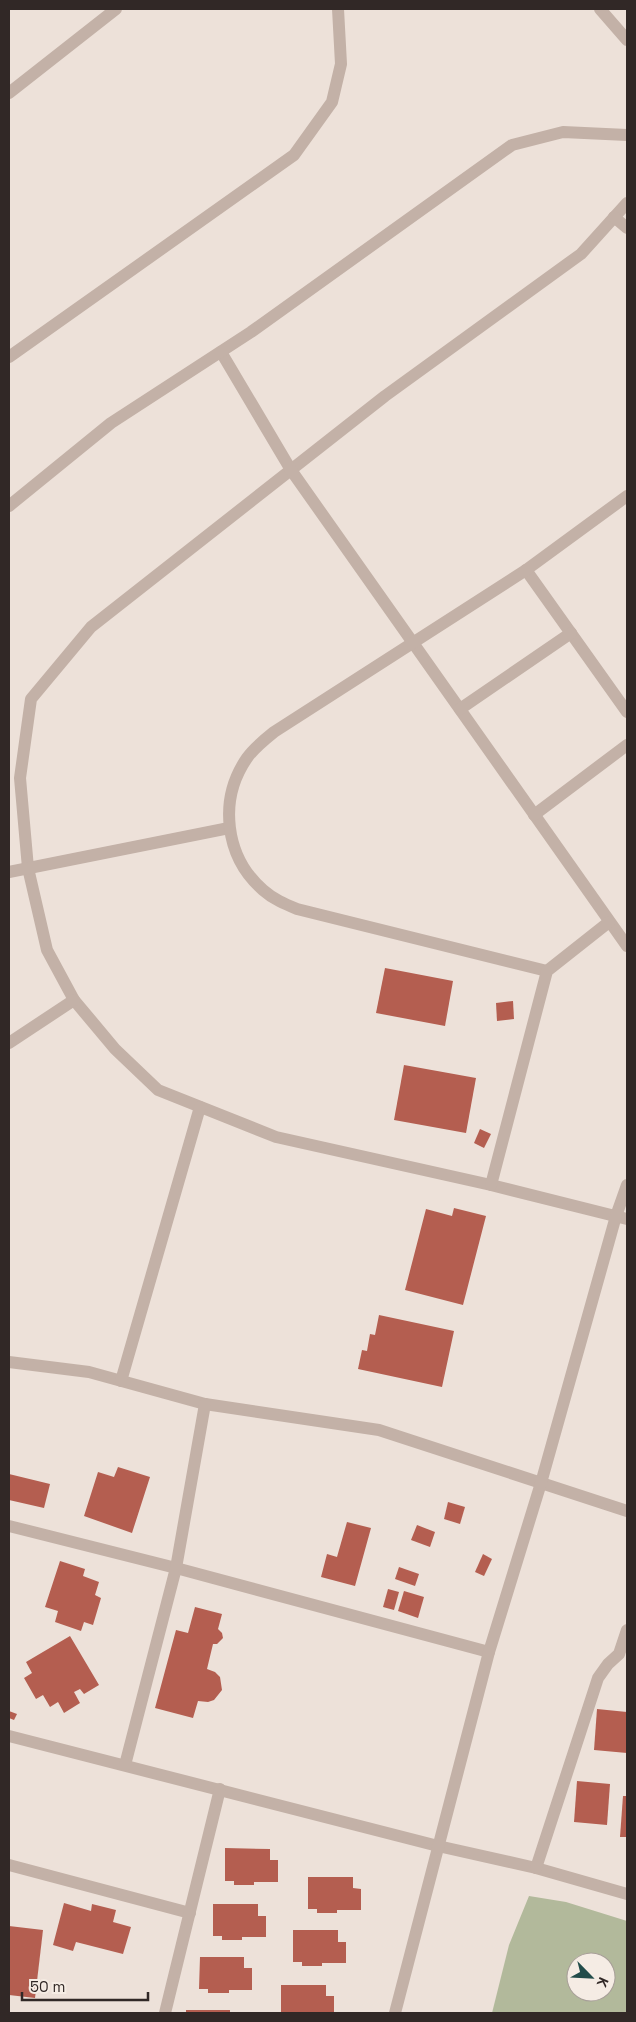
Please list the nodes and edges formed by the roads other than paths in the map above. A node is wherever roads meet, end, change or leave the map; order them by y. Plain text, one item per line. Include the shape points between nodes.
1 (116, 9) edge
2 (338, 9) edge
3 (600, 9) edge
4 (627, 40) edge
5 (9, 92) edge
6 (627, 134) edge
7 (627, 203) edge
8 (614, 218) junction
9 (627, 228) edge
10 (221, 352) junction
11 (9, 357) edge
12 (291, 470) junction
13 (627, 496) edge
14 (9, 506) edge
15 (526, 570) junction
16 (571, 633) junction
17 (413, 644) junction
18 (460, 709) junction
19 (627, 712) edge
20 (627, 746) edge
21 (534, 815) junction
22 (229, 828) junction
23 (28, 868) junction
24 (9, 872) edge
25 (609, 922) junction
26 (627, 946) edge
27 (547, 971) junction
28 (74, 1000) junction
29 (9, 1043) edge
30 (200, 1107) junction
31 (627, 1185) edge
32 (491, 1186) junction
33 (622, 1218) edge
34 (9, 1362) edge
35 (121, 1381) junction
36 (205, 1404) junction
37 (541, 1483) junction
38 (627, 1511) edge
39 (9, 1526) edge
40 (176, 1568) junction
41 (627, 1630) edge
42 (489, 1652) junction
43 (623, 1655) edge
44 (10, 1740) edge
45 (124, 1765) junction
46 (220, 1789) junction
47 (438, 1846) junction
48 (9, 1865) edge
49 (536, 1868) junction
50 (627, 1894) edge
51 (190, 1913) junction
52 (165, 2013) edge
53 (395, 2013) edge

1 - 5 street
2 - 11 street via 341,64 332,102 294,155
3 - 4 street
6 - 10 street via 563,132 512,145
7 - 8 street
8 - 9 street
8 - 12 street via 581,254 385,396
10 - 12 street
10 - 14 street via 111,423
12 - 17 street
12 - 23 street via 91,628 31,698 20,778
13 - 15 street
15 - 16 street
15 - 17 street
16 - 18 street
16 - 19 street
17 - 18 street
17 - 22 street via 259,744 247,757 235,782 229,808
18 - 21 street
20 - 21 street
21 - 25 street
22 - 23 street
22 - 27 street via 241,864 264,891 281,902 297,909
23 - 24 street
23 - 28 street via 47,950
25 - 26 street
25 - 27 street
27 - 32 street
28 - 29 street
28 - 30 street via 114,1049 158,1090
30 - 32 street via 276,1137
30 - 35 street
31 - 33 street
32 - 33 street
33 - 37 street
34 - 35 street via 89,1372
35 - 36 street
36 - 37 street via 379,1430
36 - 40 street
37 - 38 street
37 - 42 street
39 - 40 street
40 - 42 street
40 - 45 street
41 - 43 street
42 - 47 street
43 - 49 street via 608,1664 598,1678
44 - 45 street
45 - 46 street
46 - 47 street
46 - 51 street
47 - 49 street
47 - 53 street
48 - 51 street
49 - 50 street
51 - 52 street

